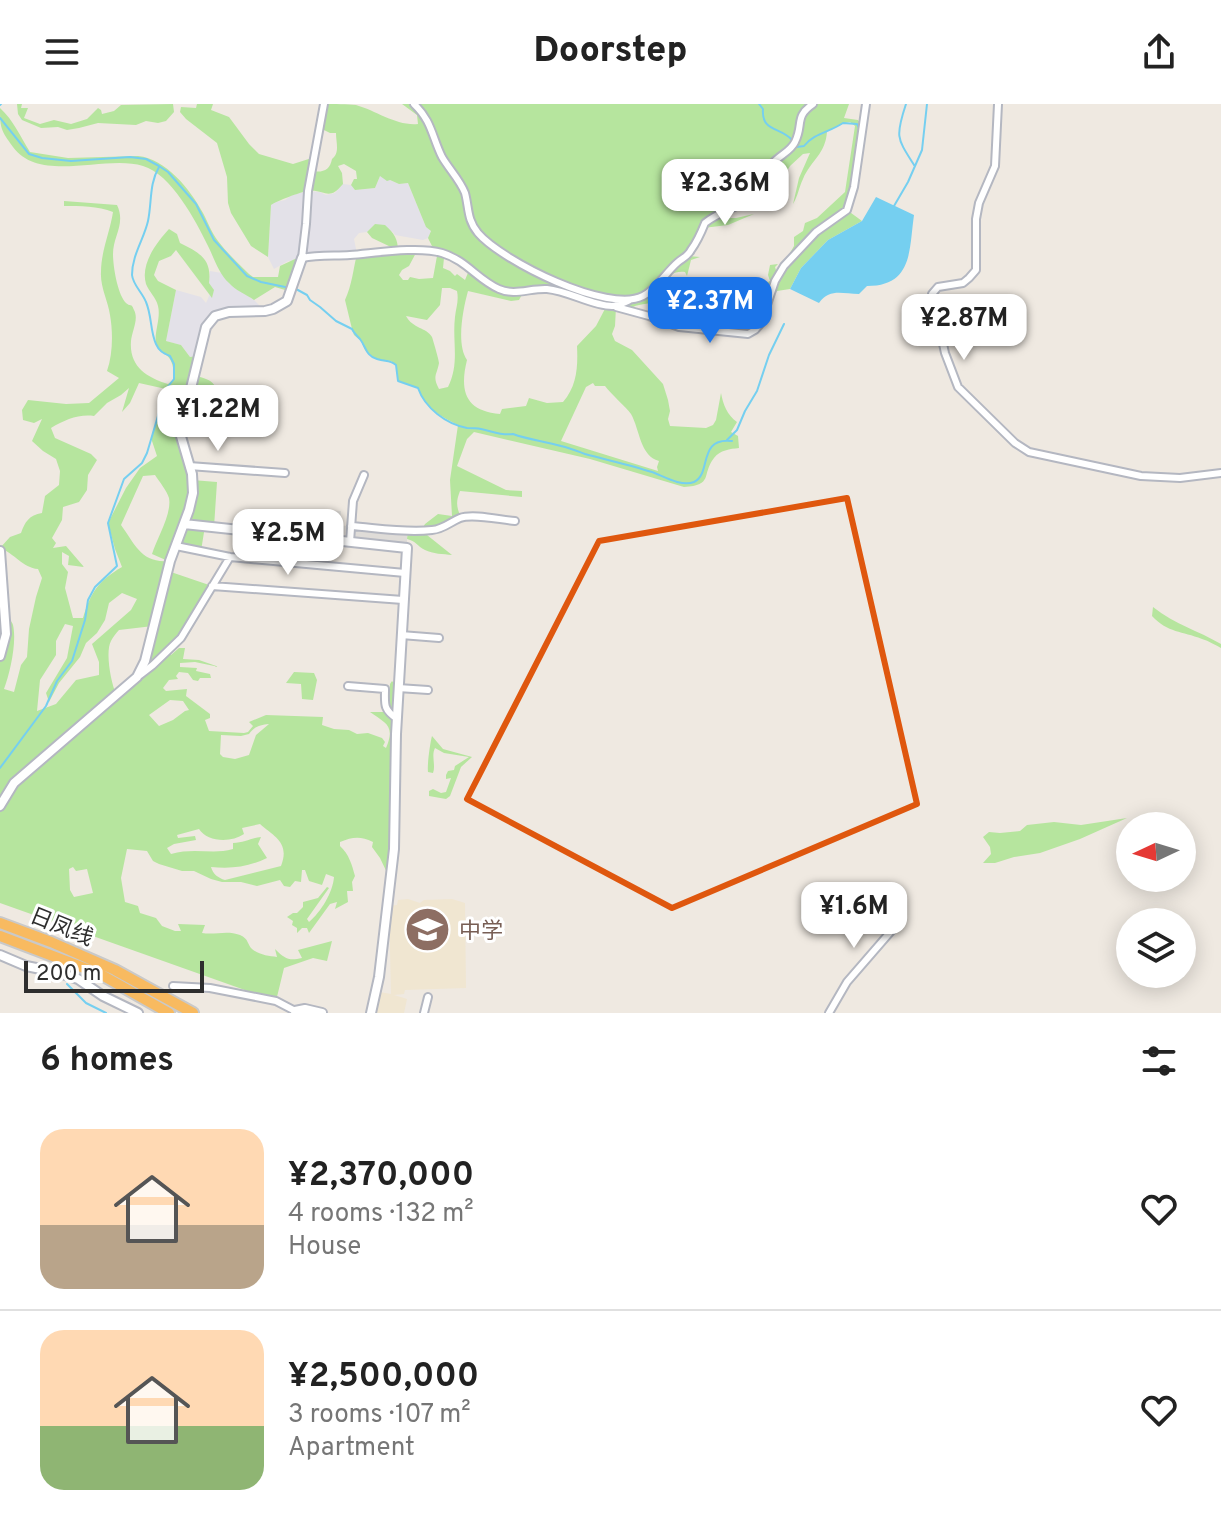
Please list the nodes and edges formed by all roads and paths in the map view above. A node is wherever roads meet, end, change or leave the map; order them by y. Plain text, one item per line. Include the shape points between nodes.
1 (324, 104) edge
2 (414, 104) edge
3 (813, 104) edge
4 (866, 104) edge
5 (998, 104) edge
6 (302, 258) junction
7 (632, 299) junction
8 (613, 306) junction
9 (189, 466) junction
10 (285, 473) dead end
11 (1221, 473) edge
12 (364, 475) dead end
13 (515, 521) dead end
14 (184, 524) junction
15 (351, 526) junction
16 (350, 542) junction
17 (176, 546) junction
18 (0, 551) edge
19 (230, 557) junction
20 (405, 573) junction
21 (212, 586) junction
22 (403, 600) junction
23 (401, 635) junction
24 (439, 638) dead end
25 (0, 656) edge
26 (137, 677) junction
27 (348, 686) dead end
28 (398, 688) junction
29 (428, 690) dead end
30 (396, 718) junction
31 (0, 806) edge
32 (899, 922) dead end
33 (0, 923) edge
34 (0, 936) edge
35 (0, 955) edge
36 (173, 986) dead end
37 (428, 997) dead end
38 (297, 1012) edge
39 (138, 1013) edge
40 (169, 1013) edge
41 (193, 1013) edge
42 (322, 1013) edge
43 (371, 1013) edge
44 (424, 1013) edge
45 (829, 1013) edge

1 - 6 street
2 - 7 street via 425,115 464,193 469,220 488,243 573,289
3 - 7 street via 800,117 794,146 771,164 760,189 705,223 687,256 644,296
4 - 8 street via 847,210 816,232 784,266 755,330 748,334 679,327
5 - 11 street via 995,166 976,219 976,270 966,281 938,287 932,294 956,383 1029,452 1141,476
6 - 8 street via 435,252 462,261 507,292 563,291
6 - 9 street via 287,301 273,309 215,316 206,327 180,433
7 - 8 street
9 - 10 street
9 - 14 street via 193,493
12 - 15 street via 353,501
13 - 15 street via 461,517 421,531
14 - 16 street
14 - 17 street
15 - 16 street
16 - 20 street via 407,548
17 - 19 street
17 - 26 street
18 - 25 street via 6,634
19 - 20 street
19 - 21 street
20 - 22 street
21 - 22 street
21 - 26 street via 181,638
22 - 23 street
23 - 24 street
23 - 28 street
26 - 31 street via 14,783
27 - 30 street via 385,689 385,706
28 - 29 street
28 - 30 street
30 - 43 street via 394,849
32 - 45 street via 847,982
33 - 41 highway, 日凤线 via 103,964
34 - 40 highway, 日凤线 via 100,974
35 - 39 street via 78,979
36 - 38 street via 276,1001
37 - 44 street
38 - 42 street

